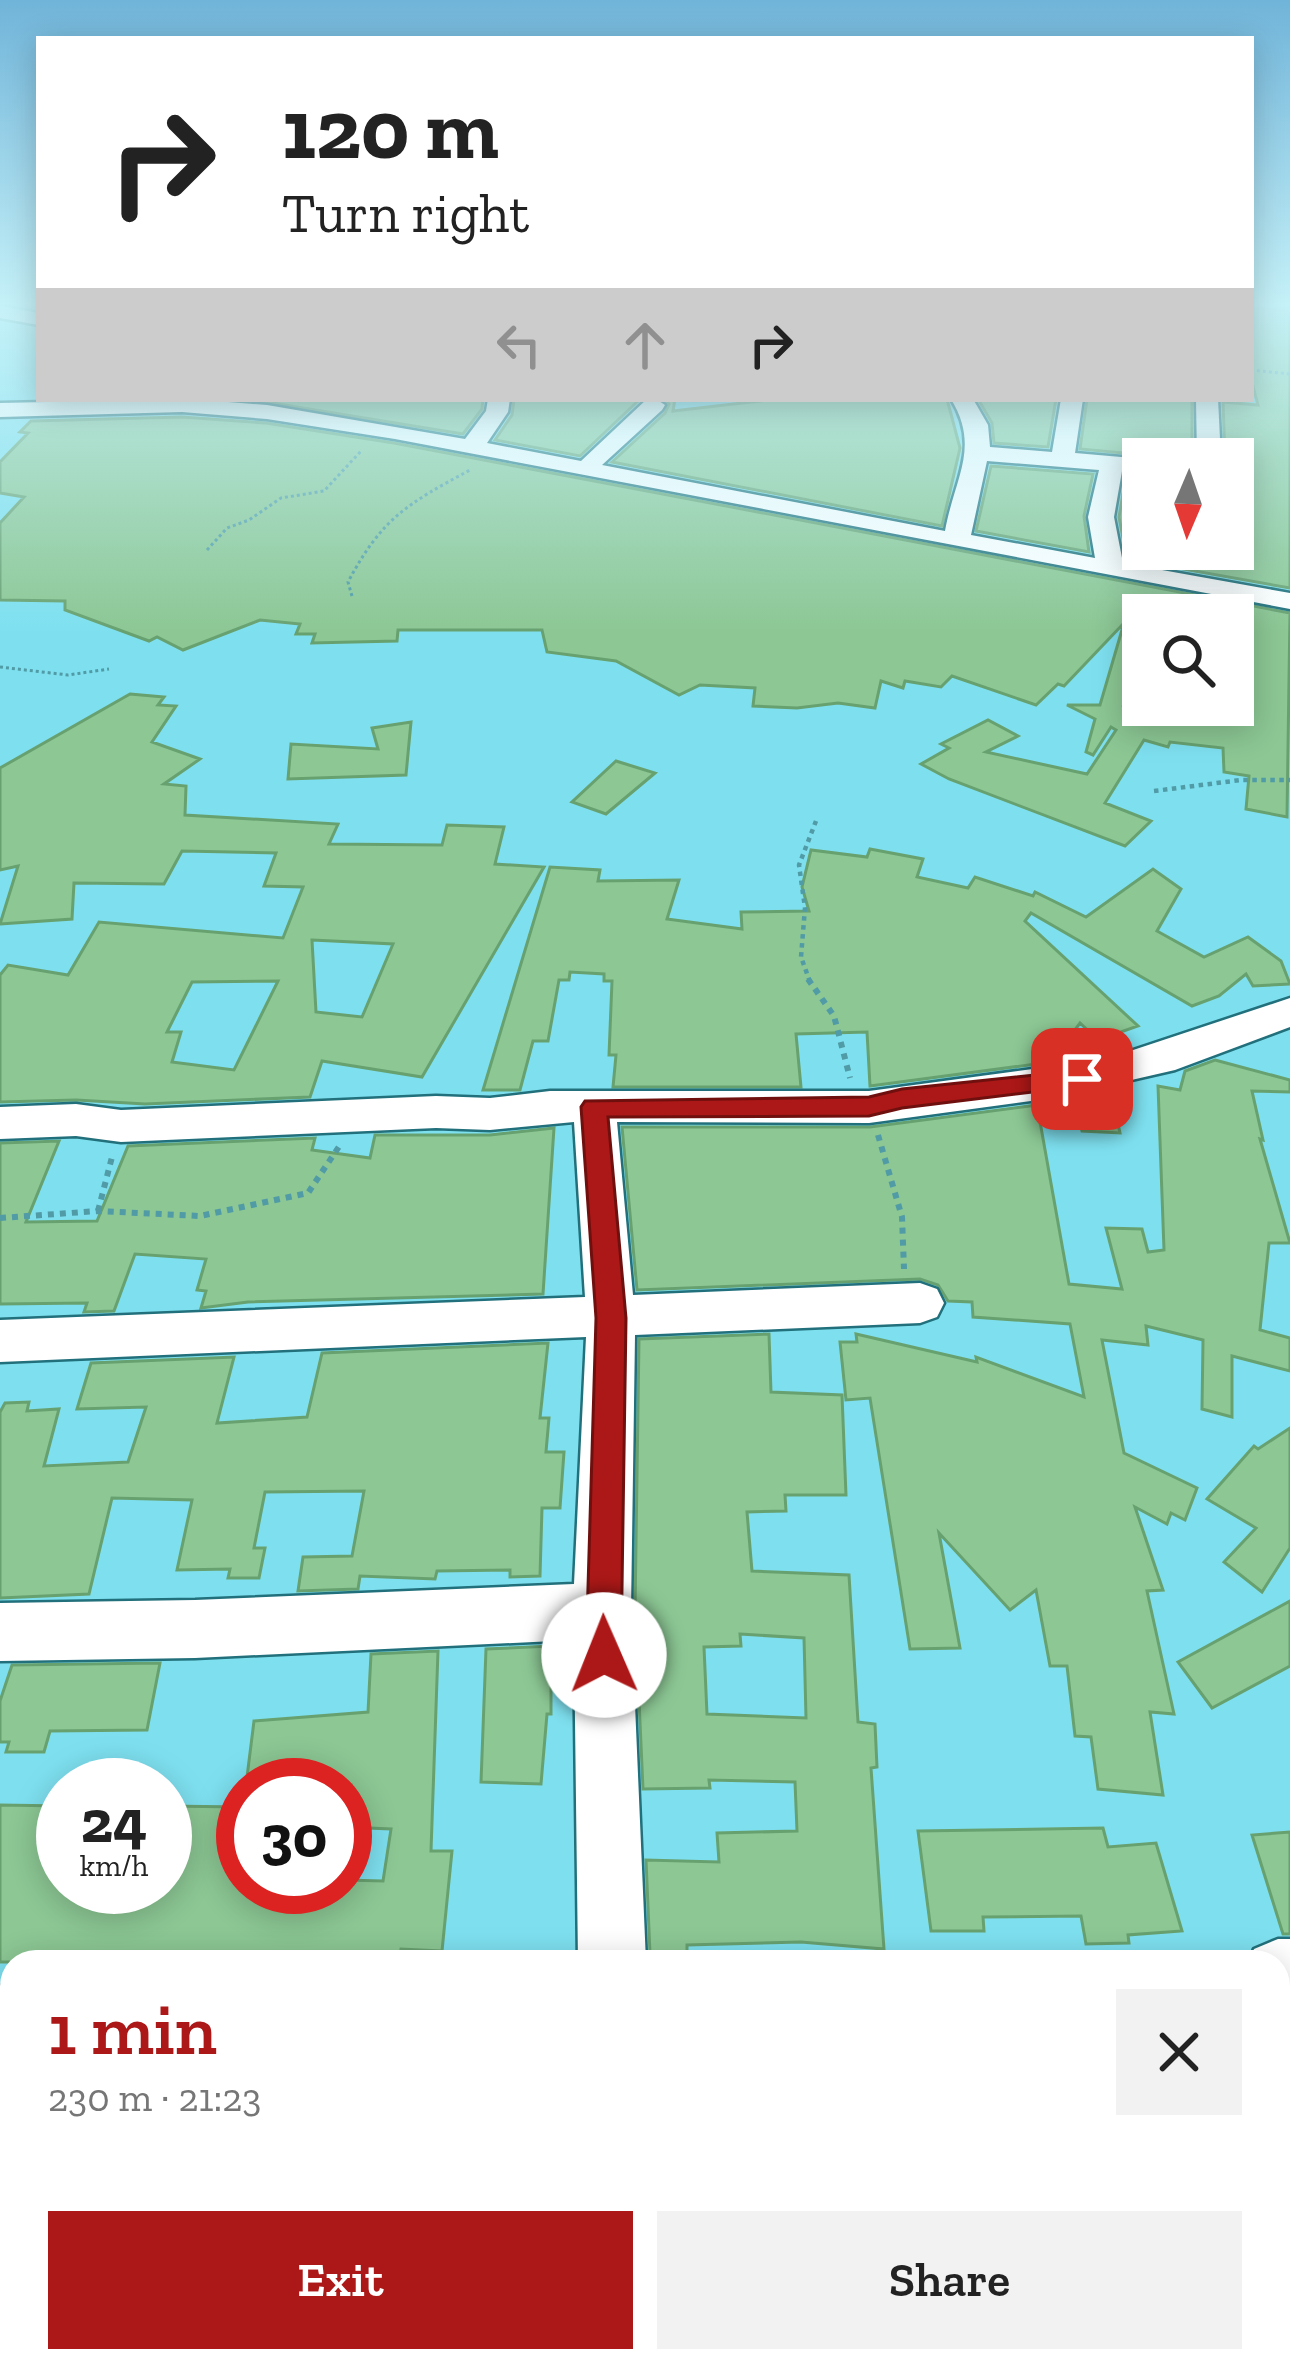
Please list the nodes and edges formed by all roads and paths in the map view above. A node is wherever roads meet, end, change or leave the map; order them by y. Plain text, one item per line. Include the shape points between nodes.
1 (264, 412) edge
2 (497, 412) edge
3 (646, 412) edge
4 (969, 412) edge
5 (1070, 412) edge
6 (395, 432) junction
7 (489, 452) junction
8 (981, 453) junction
9 (1062, 459) junction
10 (1112, 462) junction
11 (1122, 463) edge
12 (587, 470) junction
13 (957, 538) junction
14 (207, 550) dead end
15 (1110, 566) junction
16 (352, 596) dead end
17 (1290, 601) edge
18 (0, 667) edge
19 (109, 669) dead end
20 (1290, 781) edge
21 (1154, 791) dead end
22 (816, 821) dead end
23 (1290, 1012) edge
24 (886, 1102) junction
25 (594, 1107) junction
26 (0, 1123) edge
27 (121, 1126) junction
28 (349, 1136) dead end
29 (98, 1211) junction
30 (0, 1218) edge
31 (912, 1290) joint
32 (611, 1318) junction
33 (0, 1341) edge
34 (602, 1611) junction
35 (0, 1632) edge
36 (612, 1950) edge

1 - 6 street
2 - 7 street via 476,440
3 - 12 street
4 - 8 street
5 - 9 street
6 - 7 street
6 - 14 path via 354,455 324,491 280,498 227,528
7 - 12 street
7 - 16 path via 370,539 348,582
8 - 9 street
8 - 13 street
9 - 10 street
10 - 11 street
10 - 15 street via 1101,517
12 - 13 street
13 - 15 street
15 - 17 street
18 - 19 path via 63,676
20 - 21 path
22 - 24 path via 799,865 805,974 834,1016 852,1083
23 - 24 street via 1082,1079
24 - 25 street
24 - 31 path
25 - 27 street
25 - 32 street
26 - 27 street
27 - 29 path
28 - 29 path via 308,1193 200,1216
29 - 30 path
31 - 32 street
32 - 33 street
32 - 34 street
34 - 35 street
34 - 36 street

